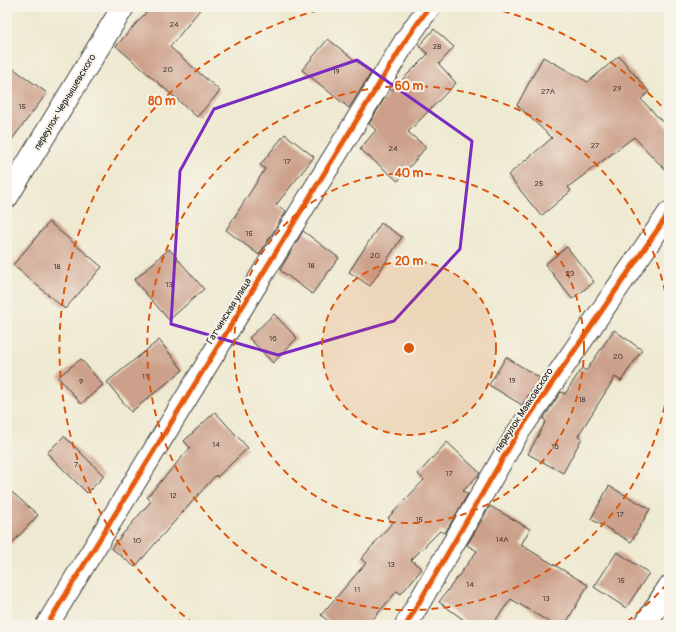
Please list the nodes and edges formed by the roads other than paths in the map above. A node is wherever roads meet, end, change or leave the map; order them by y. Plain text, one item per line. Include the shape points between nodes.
1 (123, 7) edge
2 (429, 7) edge
3 (7, 197) edge
4 (669, 213) edge
5 (669, 586) edge
6 (47, 625) edge
7 (406, 625) edge
8 (645, 625) edge

1 - 3 street, переулок Чернышевского
2 - 6 street, Гатчинская улица
4 - 7 street, переулок Маяковского via 517,434
5 - 8 street

